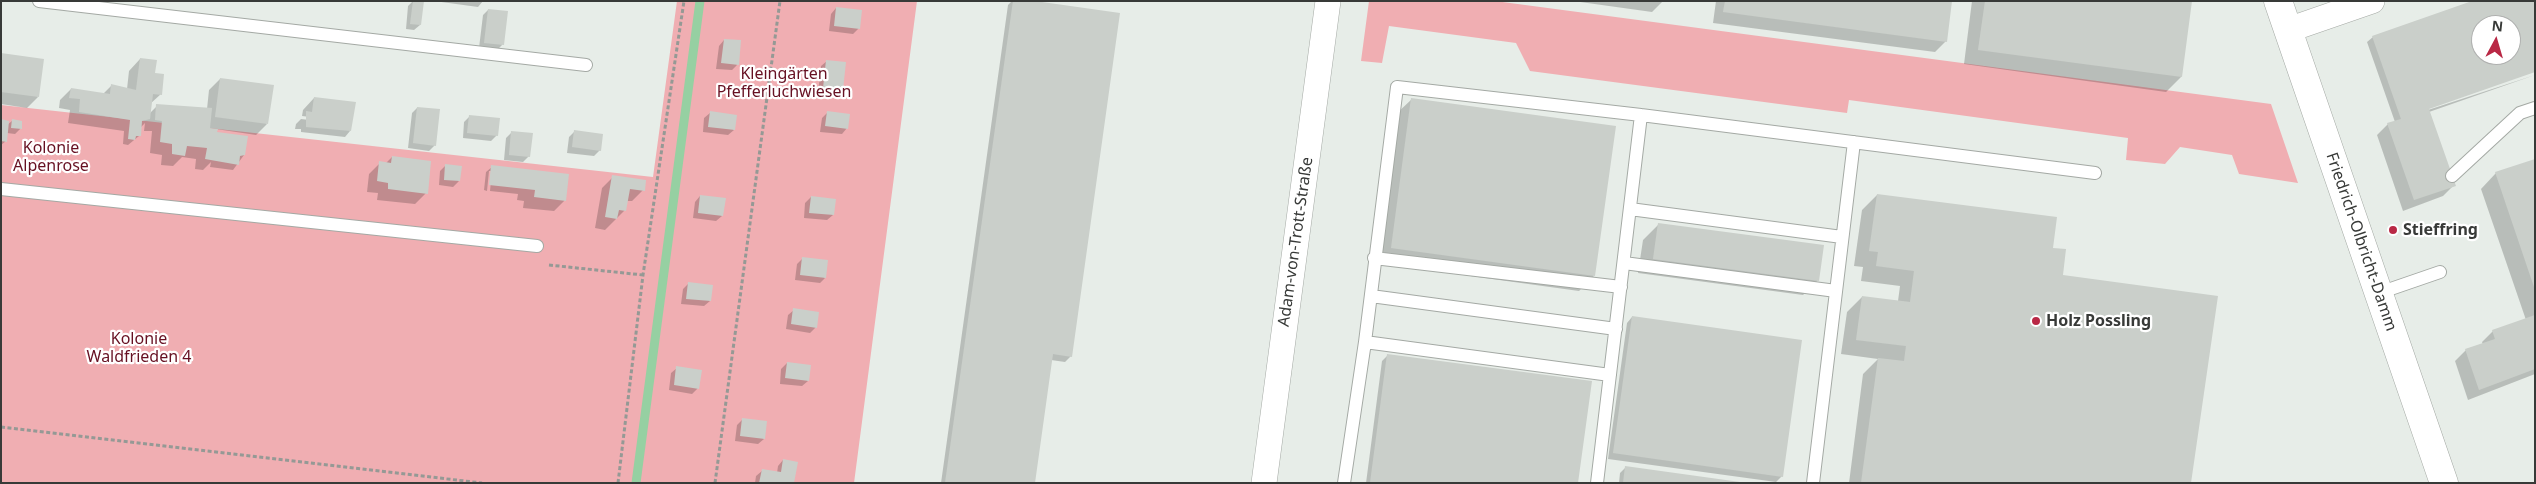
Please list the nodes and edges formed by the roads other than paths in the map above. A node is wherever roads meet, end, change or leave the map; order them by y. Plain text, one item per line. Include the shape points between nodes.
1 (39, 1) edge
2 (1328, 1) edge
3 (2278, 1) edge
4 (2372, 1) edge
5 (2288, 30) junction
6 (586, 65) dead end
7 (2535, 108) edge
8 (1641, 115) junction
9 (1854, 142) junction
10 (2095, 173) dead end
11 (2452, 176) dead end
12 (1, 189) edge
13 (1630, 209) junction
14 (1842, 237) junction
15 (537, 246) dead end
16 (1374, 258) junction
17 (1624, 263) junction
18 (2440, 272) dead end
19 (1621, 287) junction
20 (1836, 291) junction
21 (2379, 293) junction
22 (1371, 296) junction
23 (1616, 329) junction
24 (1365, 342) junction
25 (1610, 375) junction
26 (1264, 483) edge
27 (1344, 483) edge
28 (1597, 483) edge
29 (1814, 483) edge
30 (2444, 483) edge

1 - 6 lane
2 - 26 street, Adam-von-Trott-Straße
3 - 5 street, Friedrich-Olbricht-Damm
4 - 5 street
5 - 21 street, Friedrich-Olbricht-Damm
7 - 11 lane via 2520,113
8 - 9 lane
8 - 13 lane
8 - 16 lane via 1397,87
9 - 10 lane
9 - 14 lane
12 - 15 lane
13 - 14 lane
13 - 17 lane
14 - 20 lane
16 - 19 lane
16 - 22 lane
17 - 19 lane
17 - 20 lane
18 - 21 lane
19 - 23 lane
20 - 29 lane
21 - 30 street, Friedrich-Olbricht-Damm
22 - 23 lane
22 - 24 lane
23 - 25 lane
24 - 25 lane
24 - 27 lane
25 - 28 lane

